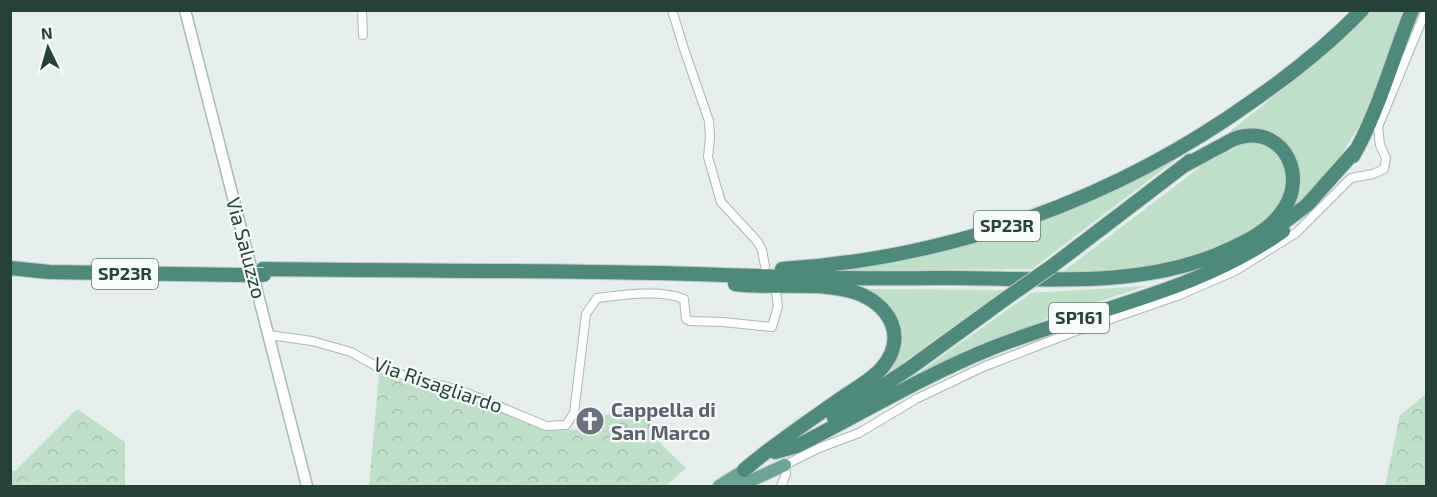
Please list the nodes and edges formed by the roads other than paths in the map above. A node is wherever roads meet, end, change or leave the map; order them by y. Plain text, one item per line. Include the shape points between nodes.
1 (185, 10) edge
2 (362, 10) edge
3 (672, 10) edge
4 (1362, 10) edge
5 (1412, 10) edge
6 (1426, 10) edge
7 (363, 35) dead end
8 (1282, 81) junction
9 (1356, 150) junction
10 (1185, 165) junction
11 (10, 262) edge
12 (765, 266) dead end
13 (10, 268) edge
14 (240, 272) junction
15 (704, 278) junction
16 (776, 292) dead end
17 (269, 335) junction
18 (775, 452) junction
19 (785, 465) junction
20 (744, 470) junction
21 (307, 486) edge
22 (719, 486) edge
23 (739, 486) edge
24 (781, 486) edge

1 - 17 main road, Via Saluzzo
2 - 7 street
3 - 12 street via 709,120 708,157 721,202 757,242
4 - 8 highway, SP23R
5 - 9 highway, SP23R
6 - 19 street via 1378,128 1385,166 1379,172 1350,178 1296,233 1235,271 983,367 858,433
8 - 10 highway, SP161
8 - 15 highway, SP23R via 1162,159 1091,194 1012,225 879,258
9 - 15 highway, SP23R via 1307,205 1269,234 1219,259 1160,276 1095,283 1010,285
9 - 18 highway, SP161 via 1340,175 1292,224 1224,266 1152,295 990,349 797,446
10 - 15 highway, SP23R via 1239,138 1258,137 1277,145 1288,156 1294,186 1285,208 1259,234 1208,258 1141,274 1086,279
10 - 18 highway, SP161, bridge via 910,368
11 - 14 highway, SP23R
13 - 14 highway, SP23R via 49,272
14 - 15 highway, SP23R, bridge
15 - 20 highway, SP161 via 756,286 851,291 878,304 890,318 894,332 891,354 880,370
16 - 17 street, Via Risagliardo via 778,306 772,327 690,321 684,299 671,295 597,298 586,314 574,413 566,425 546,426 462,391 381,369 351,352
17 - 21 main road, Via Saluzzo
18 - 20 main road, SP161
19 - 23 main road
19 - 24 street
20 - 22 main road, SP161

